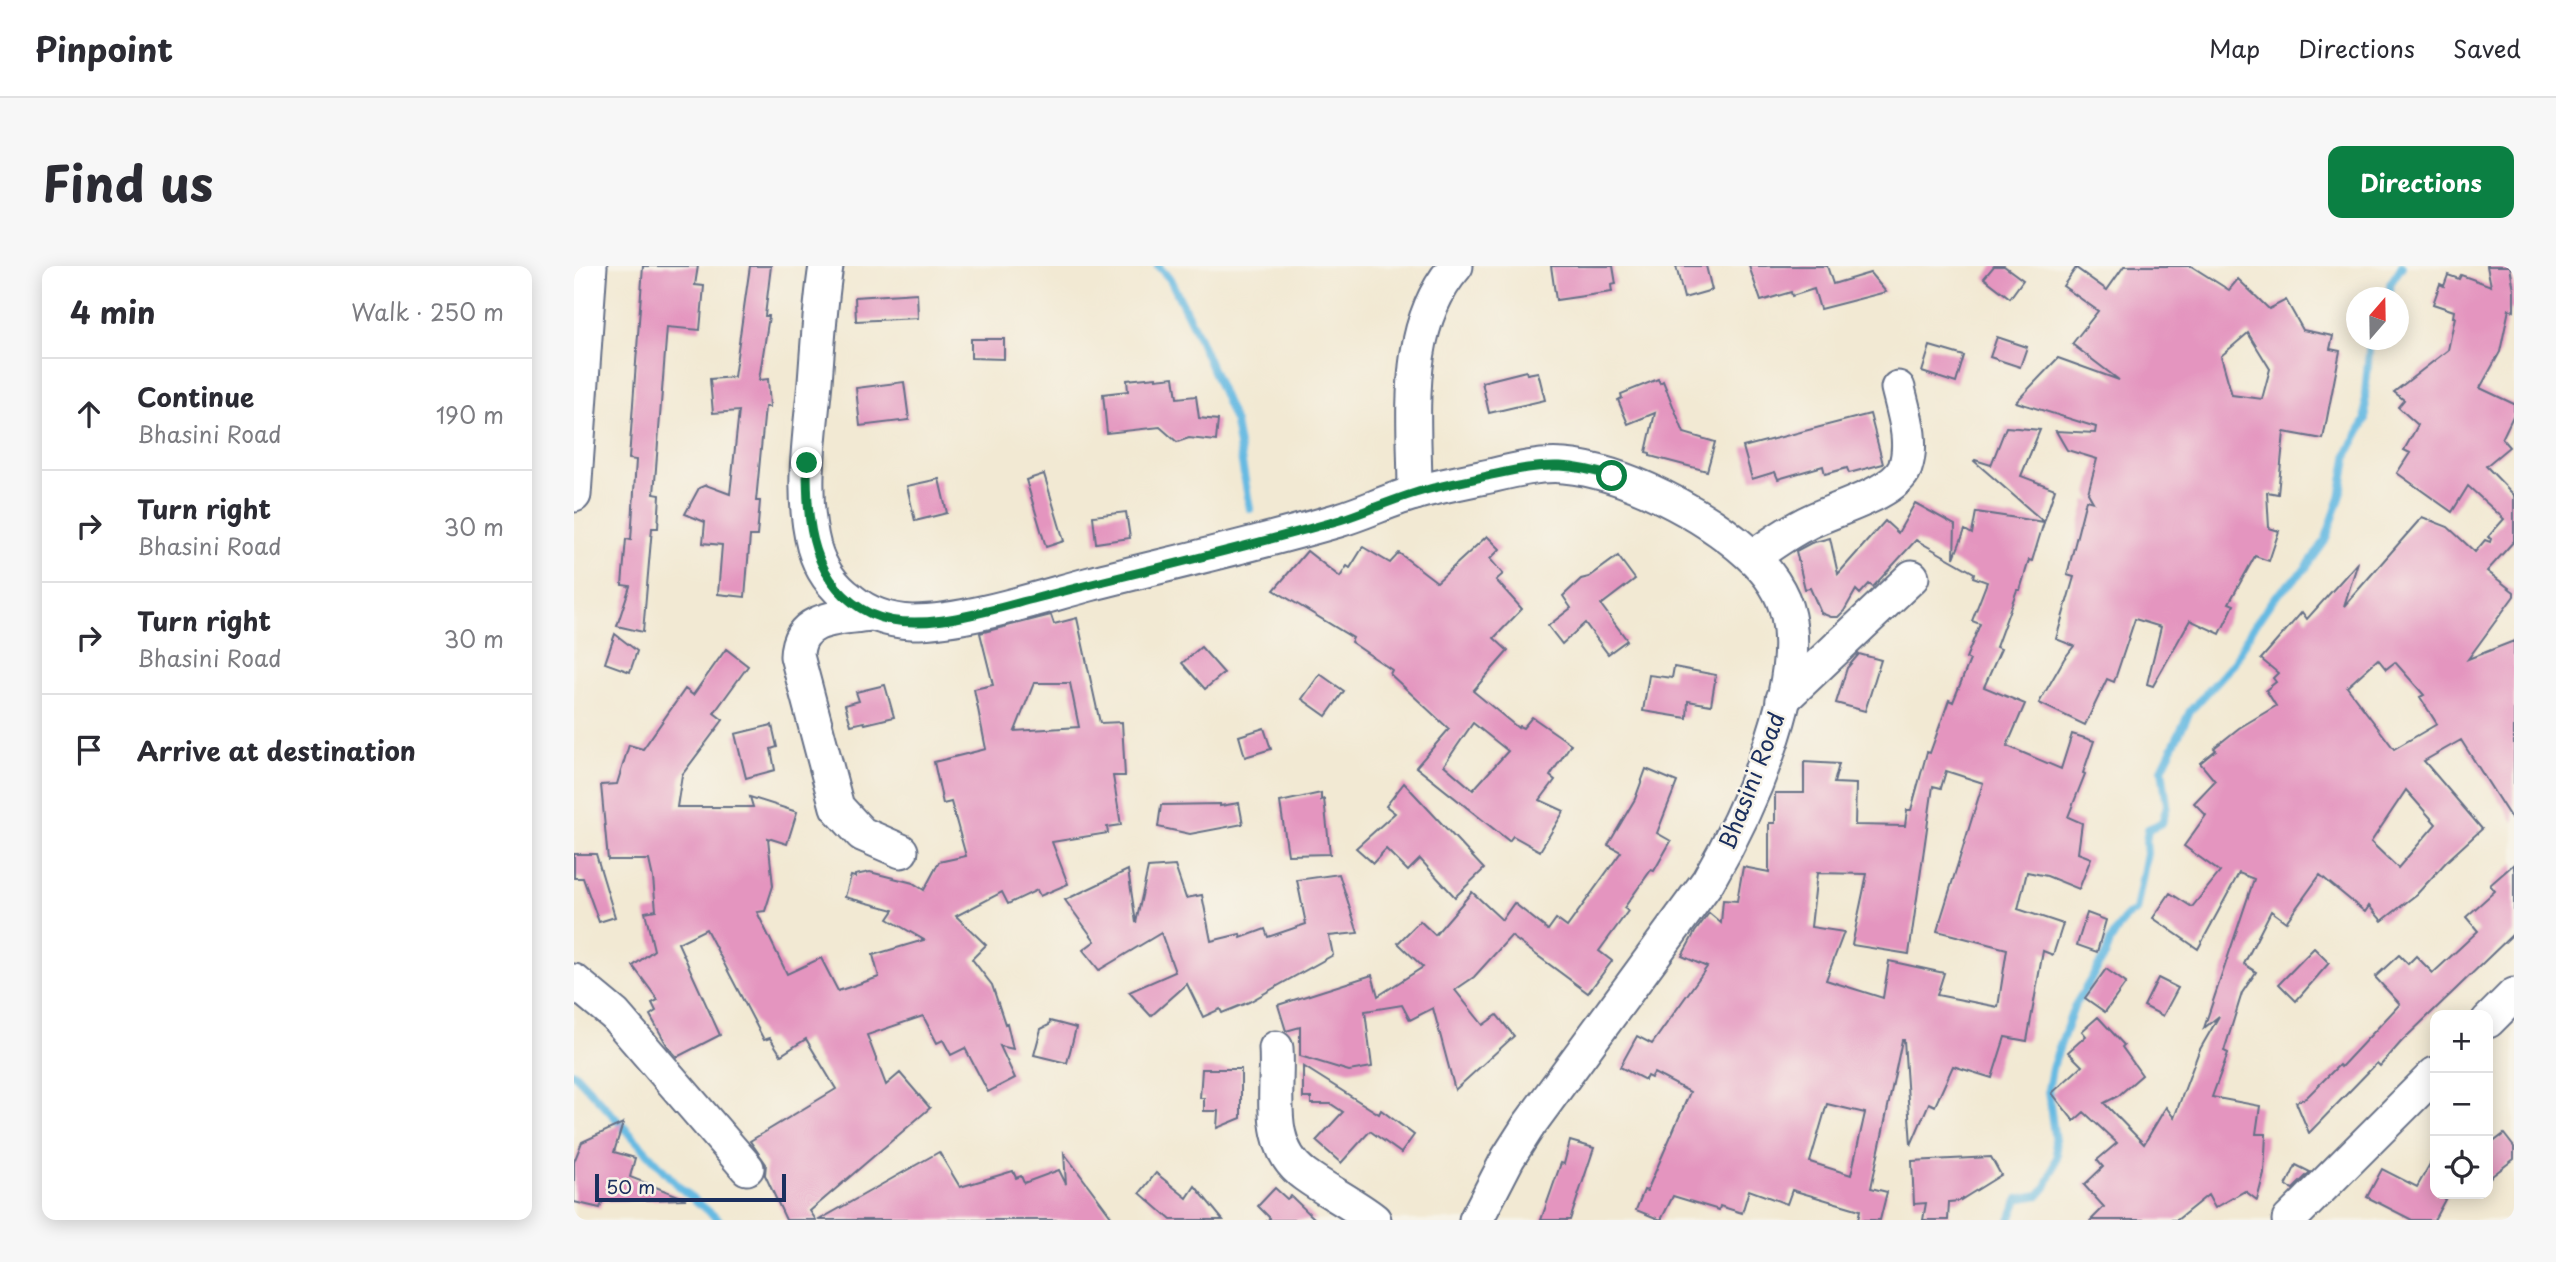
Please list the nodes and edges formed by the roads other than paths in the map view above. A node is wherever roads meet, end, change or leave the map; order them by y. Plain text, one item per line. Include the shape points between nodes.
1 (590, 266) edge
2 (826, 266) edge
3 (1456, 266) edge
4 (1898, 388) dead end
5 (1415, 493) junction
6 (574, 495) edge
7 (1753, 557) junction
8 (1912, 577) dead end
9 (872, 614) junction
10 (1783, 699) junction
11 (901, 851) dead end
12 (574, 981) edge
13 (2514, 995) edge
14 (2493, 1016) edge
15 (1276, 1048) dead end
16 (2430, 1078) edge
17 (747, 1168) dead end
18 (1374, 1220) edge
19 (1476, 1220) edge
20 (2289, 1220) edge

1 - 6 street
2 - 9 street, Bhasini Road via 807,463 809,510 822,569 838,590
3 - 5 street via 1437,293 1417,351
4 - 7 street via 1908,455 1897,480 1874,495 1800,526
5 - 7 street, Bhasini Road via 1519,469 1586,469 1681,506 1724,532
5 - 9 street, Bhasini Road via 1341,519 1001,607 936,621 908,622
7 - 10 street, Bhasini Road via 1781,595 1787,612 1791,636
8 - 10 street
9 - 11 street via 823,620 811,626 797,656 837,807 862,834
10 - 19 street, Bhasini Road via 1768,754 1715,870 1529,1125
12 - 17 street via 615,1015
13 - 14 street
15 - 18 street via 1278,1130 1284,1154 1305,1175
16 - 20 street

